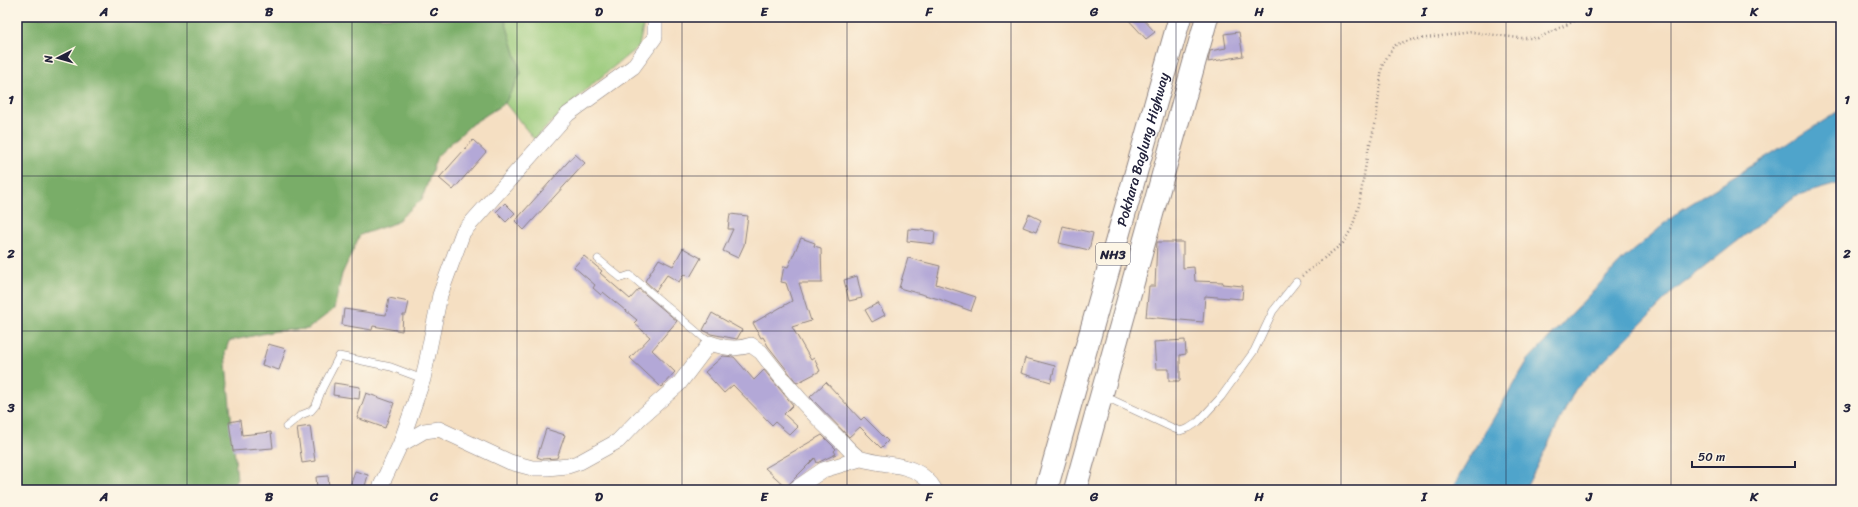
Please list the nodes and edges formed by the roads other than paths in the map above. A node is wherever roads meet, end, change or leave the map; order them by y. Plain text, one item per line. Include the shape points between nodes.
1 (655, 17) edge
2 (1180, 17) edge
3 (1207, 17) edge
4 (598, 259) dead end
5 (1296, 282) road end
6 (710, 343) junction
7 (423, 378) junction
8 (1102, 395) junction
9 (286, 427) dead end
10 (400, 445) junction
11 (860, 459) junction
12 (379, 490) edge
13 (794, 490) edge
14 (935, 490) edge
15 (1046, 490) edge
16 (1075, 490) edge

1 - 7 street via 655,37 633,68 568,114 463,232 440,295
2 - 15 highway, Pokhara Baglung Highway / NH3
3 - 8 highway, Pokhara Baglung Highway
4 - 6 lane via 621,278 630,276
5 - 8 lane via 1273,311 1259,343 1238,375 1209,411 1189,428 1175,429
6 - 10 street via 678,384 618,441 580,462 561,467 532,468 510,462 439,429 424,431
6 - 11 street via 728,349 751,345 761,352 814,415
7 - 9 lane via 391,367 339,356 316,405
7 - 10 street
8 - 16 highway, Pokhara Baglung Highway
10 - 12 street
11 - 13 street via 823,470
11 - 14 street via 896,464 918,472

